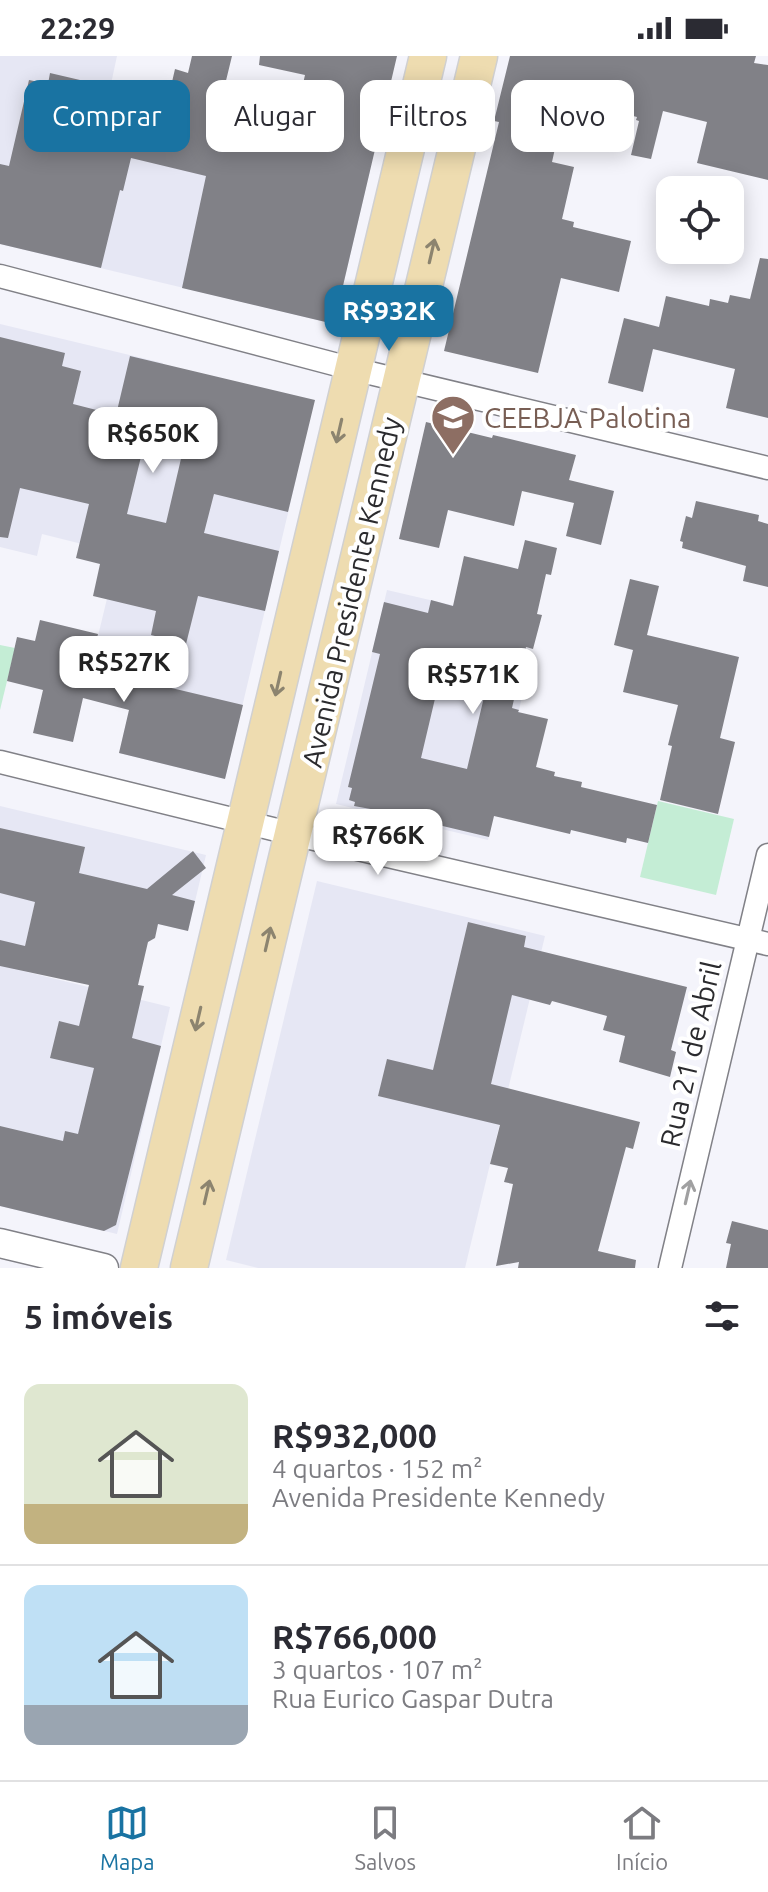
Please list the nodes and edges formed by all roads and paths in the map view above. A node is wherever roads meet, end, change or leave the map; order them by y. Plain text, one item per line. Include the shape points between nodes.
1 (428, 56) edge
2 (479, 56) edge
3 (0, 276) edge
4 (353, 369) junction
5 (402, 379) junction
6 (768, 468) edge
7 (0, 762) edge
8 (245, 821) junction
9 (293, 834) junction
10 (768, 855) edge
11 (758, 942) edge
12 (0, 1243) edge
13 (104, 1268) edge
14 (139, 1268) edge
15 (189, 1268) edge
16 (670, 1268) edge

1 - 4 main road, Avenida Presidente Kennedy
5 -> 2 main road, Avenida Presidente Kennedy
3 - 4 street
4 - 5 street
4 -> 8 main road, Avenida Presidente Kennedy
5 - 6 street
5 - 9 main road, Avenida Presidente Kennedy
7 - 8 street
8 - 9 street
8 -> 14 main road, Avenida Presidente Kennedy
9 - 11 street
15 -> 9 main road, Avenida Presidente Kennedy
10 - 11 street, Rua 21 de Abril
16 -> 11 street, Rua 21 de Abril
12 - 13 street

